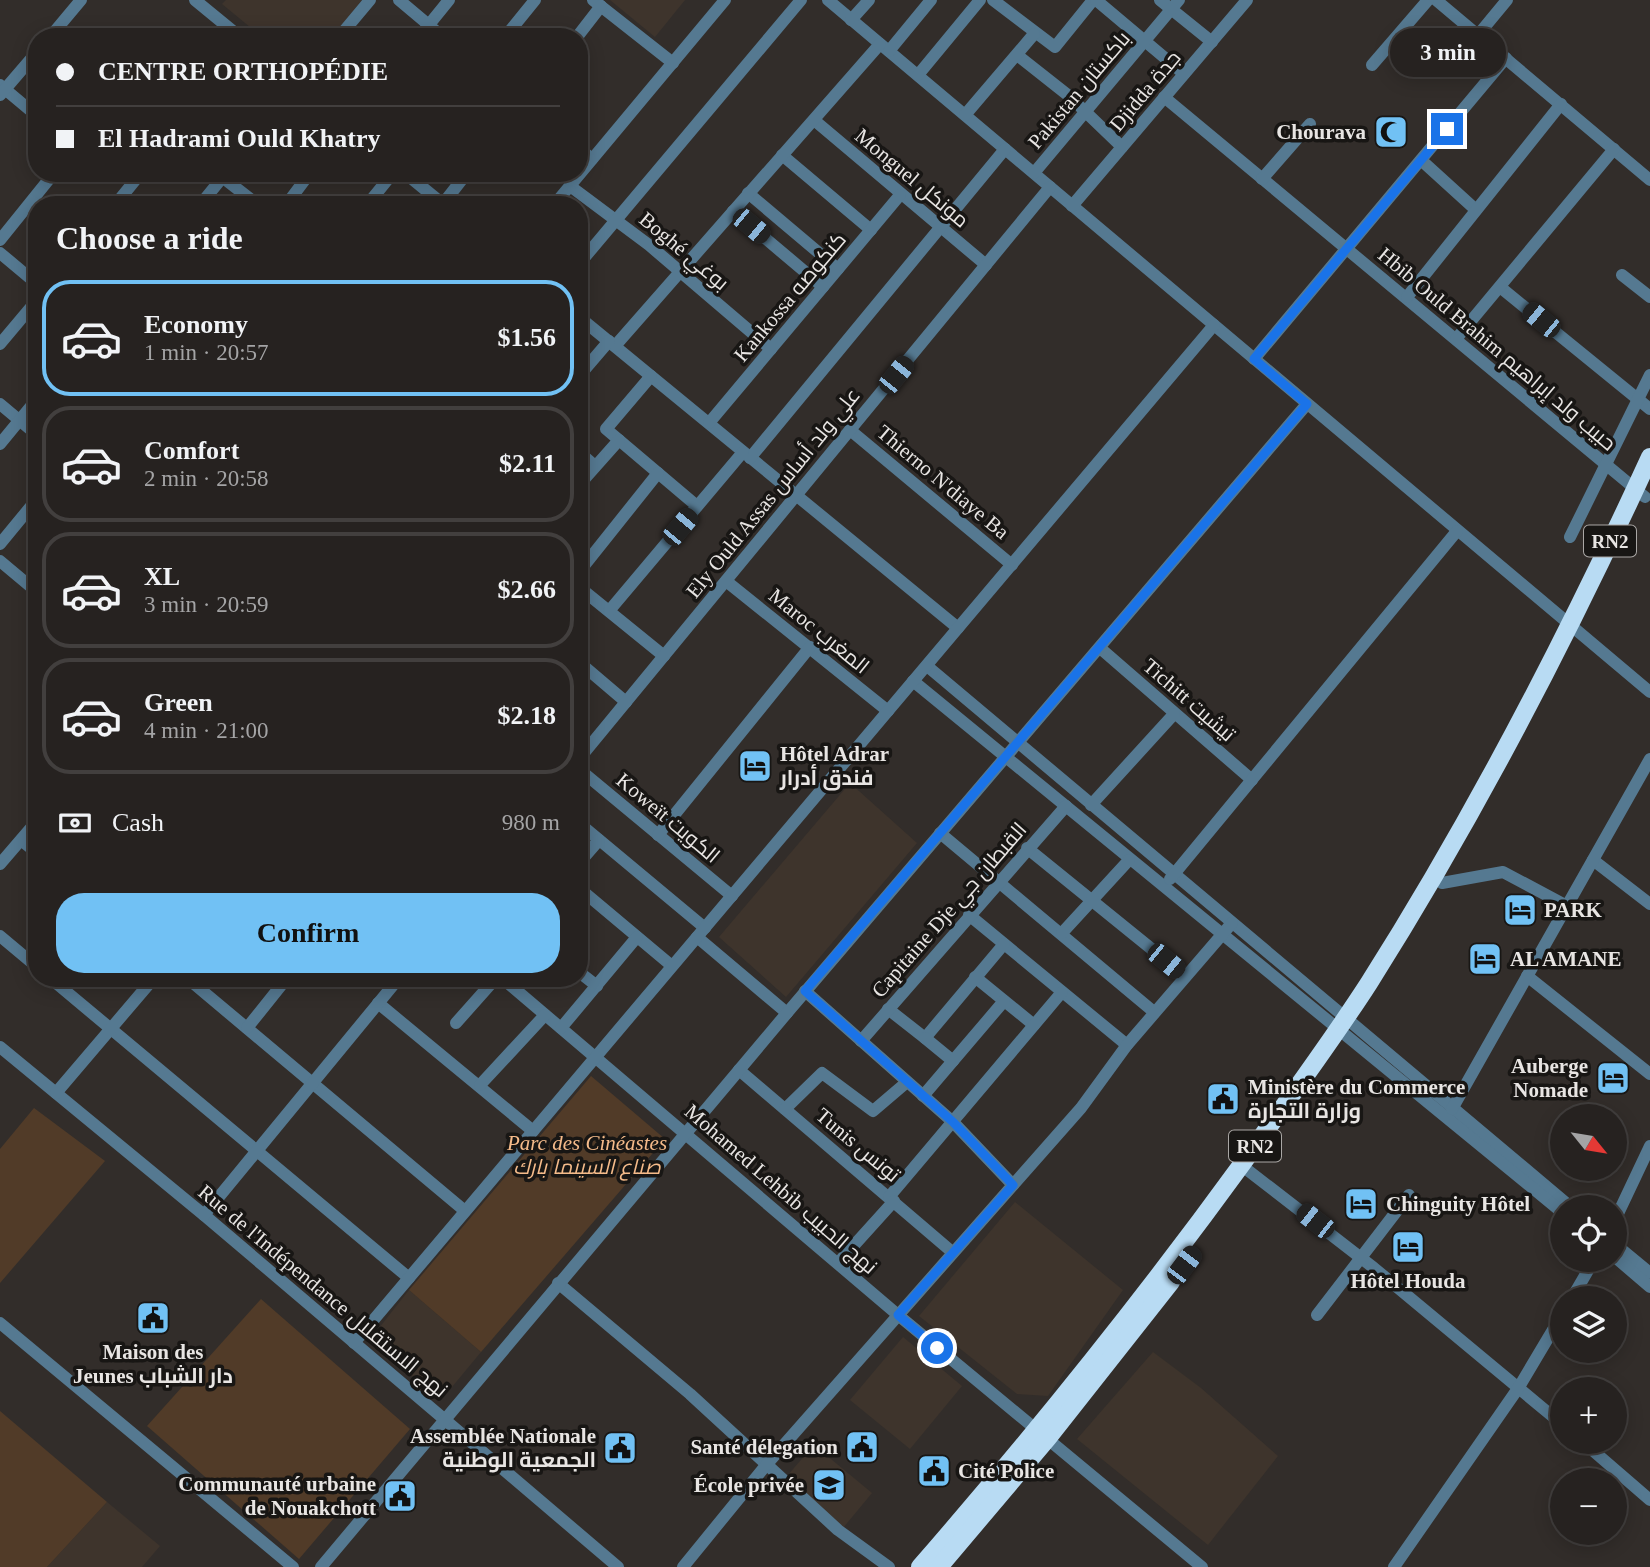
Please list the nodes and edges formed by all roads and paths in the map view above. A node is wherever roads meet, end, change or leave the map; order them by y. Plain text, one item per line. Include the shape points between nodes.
1 (195, 0) edge
2 (370, 0) edge
3 (399, 0) edge
4 (449, 0) edge
5 (535, 0) edge
6 (725, 0) edge
7 (801, 0) edge
8 (828, 0) edge
9 (869, 0) edge
10 (931, 0) edge
11 (980, 0) edge
12 (993, 0) edge
13 (1095, 0) edge
14 (1160, 0) edge
15 (1247, 0) edge
16 (1428, 0) edge
17 (1436, 0) edge
18 (1507, 0) edge
19 (74, 2) edge
20 (597, 3) edge
21 (209, 4) edge
22 (1175, 5) edge
23 (851, 20) junction
24 (429, 25) junction
25 (56, 28) edge
26 (232, 28) edge
27 (347, 28) edge
28 (426, 28) edge
29 (432, 28) edge
30 (512, 28) edge
31 (582, 28) edge
32 (1034, 34) junction
33 (1478, 35) junction
34 (1145, 41) junction
35 (1212, 41) junction
36 (885, 47) junction
37 (1017, 55) junction
38 (1506, 58) junction
39 (28, 62) edge
40 (673, 63) junction
41 (1372, 65) dead end
42 (1184, 74) junction
43 (918, 75) junction
44 (2, 89) edge
45 (1164, 97) junction
46 (1561, 104) junction
47 (28, 109) edge
48 (1084, 110) junction
49 (965, 115) junction
50 (814, 120) junction
51 (1310, 124) dead end
52 (1122, 147) junction
53 (1005, 149) junction
54 (1614, 149) junction
55 (782, 155) junction
56 (588, 156) edge
57 (592, 159) junction
58 (1421, 160) junction
59 (588, 164) edge
60 (1034, 173) junction
61 (1262, 179) junction
62 (1650, 180) edge
63 (47, 182) edge
64 (134, 182) edge
65 (230, 182) edge
66 (386, 182) edge
67 (416, 182) edge
68 (460, 182) edge
69 (573, 182) edge
70 (570, 186) junction
71 (1050, 187) junction
72 (748, 193) junction
73 (900, 195) junction
74 (35, 196) edge
75 (122, 196) edge
76 (247, 196) edge
77 (374, 196) edge
78 (433, 196) edge
79 (449, 196) edge
80 (562, 196) edge
81 (584, 196) edge
82 (588, 199) edge
83 (28, 205) edge
84 (1072, 206) junction
85 (1476, 210) junction
86 (733, 211) junction
87 (616, 219) junction
88 (940, 228) junction
89 (871, 230) junction
90 (0, 240) edge
91 (1346, 249) junction
92 (0, 253) edge
93 (588, 253) edge
94 (986, 265) junction
95 (838, 270) junction
96 (680, 273) junction
97 (1622, 275) dead end
98 (28, 276) edge
99 (823, 287) junction
100 (1500, 287) junction
101 (1406, 297) junction
102 (1650, 297) edge
103 (28, 311) edge
104 (588, 324) edge
105 (1214, 325) junction
106 (1456, 339) junction
107 (0, 344) edge
108 (612, 344) junction
109 (771, 349) junction
110 (1254, 359) junction
111 (588, 367) edge
112 (1650, 375) edge
113 (651, 376) junction
114 (1638, 399) junction
115 (0, 404) edge
116 (1307, 404) junction
117 (1650, 409) edge
118 (28, 410) edge
119 (19, 420) junction
120 (709, 423) junction
121 (28, 428) edge
122 (850, 430) junction
123 (619, 440) junction
124 (0, 444) edge
125 (747, 455) junction
126 (1650, 457) edge
127 (588, 460) edge
128 (1604, 463) junction
129 (595, 466) junction
130 (658, 473) junction
131 (588, 474) edge
132 (1643, 490) edge
133 (796, 496) junction
134 (697, 506) junction
135 (28, 510) edge
136 (1457, 531) junction
137 (1570, 537) dead end
138 (0, 544) edge
139 (0, 561) edge
140 (588, 561) edge
141 (1012, 565) junction
142 (726, 581) junction
143 (28, 584) edge
144 (588, 594) edge
145 (608, 611) junction
146 (958, 628) junction
147 (1574, 629) junction
148 (810, 647) junction
149 (1100, 648) junction
150 (664, 656) junction
151 (927, 666) junction
152 (588, 669) edge
153 (913, 681) junction
154 (1650, 692) edge
155 (626, 702) junction
156 (888, 711) junction
157 (1174, 714) junction
158 (1017, 744) junction
159 (588, 748) edge
160 (1004, 758) junction
161 (1650, 759) edge
162 (588, 777) edge
163 (1252, 780) junction
164 (1091, 805) junction
165 (1066, 806) junction
166 (588, 830) edge
167 (28, 832) edge
168 (940, 833) junction
169 (658, 835) junction
170 (599, 839) junction
171 (21, 840) junction
172 (28, 846) edge
173 (1027, 848) junction
174 (588, 852) edge
175 (1129, 860) junction
176 (1593, 860) junction
177 (0, 864) edge
178 (1174, 875) junction
179 (998, 882) junction
180 (1441, 883) junction
181 (1163, 888) junction
182 (588, 896) edge
183 (732, 896) junction
184 (1090, 901) junction
185 (1650, 904) edge
186 (1567, 906) junction
187 (969, 915) junction
188 (1232, 923) junction
189 (701, 933) junction
190 (1062, 933) junction
191 (1223, 934) junction
192 (0, 936) edge
193 (637, 937) junction
194 (1004, 944) junction
195 (28, 959) edge
196 (672, 966) junction
197 (1185, 976) junction
198 (1527, 976) junction
199 (975, 977) junction
200 (588, 979) edge
201 (597, 986) junction
202 (61, 987) edge
203 (146, 987) edge
204 (198, 987) edge
205 (281, 987) edge
206 (391, 987) edge
207 (488, 987) edge
208 (513, 987) edge
209 (805, 991) junction
210 (1062, 992) junction
211 (1004, 1000) junction
212 (378, 1003) junction
213 (888, 1009) junction
214 (1154, 1012) junction
215 (787, 1013) junction
216 (545, 1014) junction
217 (456, 1023) dead end
218 (1034, 1025) junction
219 (1346, 1026) junction
220 (247, 1028) junction
221 (561, 1028) junction
222 (111, 1029) junction
223 (925, 1038) junction
224 (860, 1041) junction
225 (1126, 1045) junction
226 (0, 1046) edge
227 (596, 1057) junction
228 (953, 1061) junction
229 (739, 1070) junction
230 (1650, 1074) edge
231 (907, 1082) junction
232 (311, 1085) junction
233 (480, 1085) junction
234 (56, 1093) junction
235 (923, 1096) junction
236 (785, 1109) junction
237 (1452, 1109) junction
238 (953, 1122) junction
239 (533, 1131) junction
240 (686, 1133) junction
241 (1650, 1146) edge
242 (257, 1150) junction
243 (1246, 1168) junction
244 (1013, 1185) junction
245 (1409, 1195) dead end
246 (1556, 1195) edge
247 (1627, 1195) edge
248 (892, 1200) junction
249 (1550, 1202) edge
250 (465, 1212) junction
251 (204, 1215) junction
252 (951, 1251) junction
253 (1627, 1254) edge
254 (1361, 1258) junction
255 (1627, 1262) edge
256 (838, 1263) junction
257 (1644, 1268) edge
258 (409, 1278) junction
259 (558, 1283) junction
260 (1650, 1287) edge
261 (898, 1315) junction
262 (1317, 1315) dead end
263 (0, 1322) edge
264 (1550, 1335) edge
265 (354, 1343) junction
266 (1519, 1387) junction
267 (1550, 1414) edge
268 (444, 1418) junction
269 (1042, 1434) junction
270 (1597, 1454) edge
271 (767, 1464) junction
272 (1650, 1500) edge
273 (293, 1567) edge
274 (321, 1567) edge
275 (618, 1567) edge
276 (683, 1567) edge
277 (889, 1567) edge
278 (920, 1567) edge
279 (939, 1567) edge
280 (1202, 1567) edge
281 (1394, 1567) edge

1 - 21 street
2 - 27 street
3 - 24 street
4 - 24 street
5 - 30 street
6 - 40 street
7 - 87 street
8 - 23 street
9 - 23 street
10 - 36 street
11 - 43 street
12 - 32 street
13 - 32 street via 1055,47
13 - 34 street
14 - 22 street
15 - 35 street, Djidda جدة
16 - 41 street
17 - 33 street
18 - 33 street
19 - 25 street
20 - 31 street
20 - 40 street
21 - 26 street
22 - 34 street, Pakistan باكستان
22 - 35 street
23 - 36 street
24 - 28 street
24 - 29 street
32 - 37 street
33 - 38 street
34 - 42 street
34 - 48 street, Pakistan باكستان
35 - 42 street, Djidda جدة
36 - 43 street
36 - 50 street
37 - 48 street
37 - 49 street
38 - 46 street
38 - 58 street
39 - 44 street
40 - 57 street
42 - 45 street, Djidda جدة
43 - 49 street
44 - 47 street
45 - 52 street, Djidda جدة
45 - 61 street, Hbib Ould Brahim حبيب ولد إبراهيم
46 - 54 street
46 - 85 street
48 - 52 street
48 - 60 street, Pakistan باكستان
49 - 53 street
50 - 55 street
50 - 73 street, Monguel مونكل
51 - 61 street
52 - 84 street, Djidda جدة
53 - 60 street
53 - 88 street
54 - 62 street
54 - 100 street
55 - 72 street
55 - 89 street
56 - 57 street
57 - 59 street
58 - 85 street
58 - 91 street
60 - 71 street
61 - 91 street, Hbib Ould Brahim حبيب ولد إبراهيم
63 - 74 street
64 - 75 street
65 - 76 street
66 - 77 street
67 - 78 street
68 - 79 street
69 - 70 street
70 - 80 street
70 - 81 street, Boghé بوغي
71 - 84 street
71 - 94 street, Ely Ould Assas علي ولد أساس
72 - 86 street
72 - 95 street
73 - 88 street, Monguel مونكل
73 - 89 street, Kankossa كنكوصه
82 - 87 street, Boghé بوغي
83 - 90 street
84 - 105 street
85 - 101 street
86 - 96 street
86 - 99 street
87 - 93 street
87 - 96 street, Boghé بوغي
88 - 94 street, Monguel مونكل
88 - 125 street
89 - 95 street, Kankossa كنكوصه
91 - 101 street, Hbib Ould Brahim حبيب ولد إبراهيم
91 - 110 street
92 - 98 street
94 - 122 street, Ely Ould Assas علي ولد أساس
95 - 99 street, Kankossa كنكوصه
96 - 108 street
96 - 109 street, Boghé بوغي
97 - 102 street
99 - 109 street, Kankossa كنكوصه
100 - 106 street
100 - 114 street
101 - 106 street, Hbib Ould Brahim حبيب ولد إبراهيم
103 - 107 street
104 - 108 street
105 - 110 street
105 - 141 street
106 - 128 street, Hbib Ould Brahim حبيب ولد إبراهيم
108 - 111 street
108 - 113 street
109 - 120 street, Kankossa كنكوصه
110 - 116 street
112 - 114 street
113 - 120 street
113 - 123 street via 606,429
114 - 117 street
114 - 128 street
115 - 119 street
116 - 136 street
116 - 149 street
118 - 119 street
119 - 121 street
119 - 124 street
120 - 125 street
122 - 133 street, Ely Ould Assas علي ولد أساس
122 - 141 street, Thierno N'diaye Ba
123 - 129 street
123 - 130 street
125 - 133 street
125 - 134 street
126 - 132 highway, RN2
127 - 129 street
128 - 132 street, Hbib Ould Brahim حبيب ولد إبراهيم
128 - 137 street
129 - 131 street
130 - 134 street
130 - 140 street
132 - 147 highway, RN2
133 - 142 street, Ely Ould Assas علي ولد أساس
133 - 146 street
134 - 145 street
135 - 138 street
136 - 147 street
136 - 163 street
139 - 143 street
141 - 146 street
142 - 148 street, Maroc المغرب
142 - 150 street, Ely Ould Assas علي ولد أساس
144 - 145 street
145 - 150 street
146 - 151 street
147 - 154 street
147 - 180 highway, RN2 via 1496,789
147 - 219 highway, RN2
148 - 156 street, Maroc المغرب
148 - 169 street
149 - 157 street, Tichitt تيشيت
149 - 158 street
150 - 155 street, Ely Ould Assas علي ولد أساس
151 - 153 street
151 - 158 street
152 - 155 street
153 - 156 street
153 - 160 street
155 - 159 street, Ely Ould Assas علي ولد أساس
156 - 183 street
157 - 163 street, Tichitt تيشيت
157 - 164 street
158 - 160 street
158 - 164 street
160 - 165 street
160 - 168 street
161 - 176 street
162 - 169 street, Koweït الكويت
163 - 178 street
164 - 178 street
165 - 173 street, Capitaine Dje القبطان جي
165 - 175 street
166 - 170 street
167 - 171 street
168 - 179 street
168 - 209 street
169 - 183 street, Koweït الكويت
170 - 174 street
170 - 189 street
171 - 172 street
171 - 177 street
173 - 179 street, Capitaine Dje القبطان جي
173 - 184 street
175 - 181 street
175 - 184 street
176 - 185 street
176 - 186 street
178 - 181 street
178 - 188 street
179 - 187 street, Capitaine Dje القبطان جي
179 - 190 street
180 - 186 street via 1503,872
180 - 219 highway, RN2
181 - 191 street
182 - 193 street
183 - 189 street
184 - 190 street
184 - 197 street
186 - 198 street
187 - 194 street
187 - 213 street, Capitaine Dje القبطان جي
188 - 191 street
188 - 219 street
189 - 196 street
189 - 215 street
190 - 214 street
191 - 197 street
191 - 219 street
192 - 195 street
193 - 196 street
193 - 201 street
194 - 199 street
194 - 210 street
196 - 227 street
197 - 214 street
198 - 230 street
198 - 237 street
199 - 211 street
199 - 223 street
200 - 201 street
201 - 221 street
202 - 222 street
203 - 222 street
204 - 220 street
205 - 220 street
206 - 212 street
207 - 217 street
208 - 216 street, Mohamed Lehbib نهج الحبيب
209 - 215 street
209 - 224 street
210 - 218 street
210 - 225 street
211 - 218 street
211 - 228 street
212 - 232 street
212 - 233 street
213 - 223 street
213 - 224 street, Capitaine Dje القبطان جي
214 - 225 street
215 - 229 street
216 - 221 street, Mohamed Lehbib نهج الحبيب
216 - 233 street
218 - 238 street
219 - 237 street
219 - 243 highway, RN2
219 - 249 street
220 - 232 street
221 - 227 street, Mohamed Lehbib نهج الحبيب
222 - 234 street
222 - 242 street
223 - 228 street
224 - 231 street
225 - 244 street via 1081,1108
226 - 234 street, Rue de l'Indépendance نهج الاستقلال
227 - 239 street
227 - 240 street, Mohamed Lehbib نهج الحبيب
228 - 235 street
229 - 236 street, Tunis تونس
229 - 240 street
231 - 235 street
231 - 236 street via 873,1111 822,1073
232 - 242 street
232 - 250 street
233 - 239 street
234 - 251 street, Rue de l'Indépendance نهج الاستقلال
235 - 238 street
236 - 248 street, Tunis تونس
237 - 246 street
238 - 244 street
238 - 248 street
239 - 250 street
240 - 256 street, Mohamed Lehbib نهج الحبيب
240 - 259 street
241 - 247 street
242 - 251 street
242 - 258 street
243 - 254 street
243 - 269 highway, RN2 via 1164,1292
244 - 252 street
245 - 254 street
248 - 252 street, Tunis تونس
248 - 256 street
250 - 258 street
251 - 265 street, Rue de l'Indépendance نهج الاستقلال
252 - 261 street
253 - 257 street
254 - 262 street
254 - 266 street
255 - 257 street
256 - 261 street, Mohamed Lehbib نهج الحبيب
257 - 260 street
258 - 265 street
259 - 268 street
259 - 271 street
261 - 269 street, Mohamed Lehbib نهج الحبيب
261 - 271 street
263 - 273 street
264 - 266 street
265 - 268 street, Rue de l'Indépendance نهج الاستقلال
266 - 267 street
266 - 281 street
268 - 274 street
268 - 275 street, Rue de l'Indépendance نهج الاستقلال
269 - 278 highway, RN2
269 - 279 highway, RN2
269 - 280 street, Mohamed Lehbib نهج الحبيب
270 - 272 street
271 - 276 street
271 - 277 street via 838,1530

